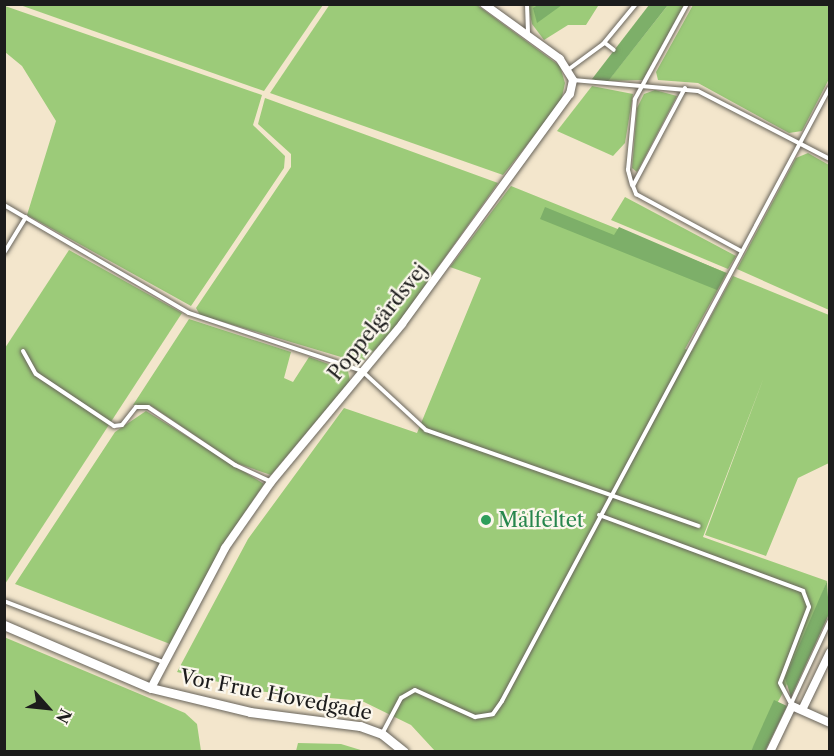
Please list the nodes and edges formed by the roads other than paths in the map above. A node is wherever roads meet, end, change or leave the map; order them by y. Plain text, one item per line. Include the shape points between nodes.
1 (484, 4) edge
2 (526, 4) edge
3 (636, 4) edge
4 (687, 4) edge
5 (528, 36) junction
6 (605, 43) junction
7 (614, 50) dead end
8 (569, 69) junction
9 (573, 80) junction
10 (641, 86) junction
11 (830, 87) edge
12 (685, 88) junction
13 (800, 143) junction
14 (830, 159) edge
15 (633, 186) junction
16 (4, 205) edge
17 (26, 217) junction
18 (741, 251) junction
19 (4, 253) edge
20 (23, 351) dead end
21 (362, 371) junction
22 (271, 482) junction
23 (610, 495) junction
24 (599, 515) junction
25 (699, 526) dead end
26 (4, 601) edge
27 (830, 620) edge
28 (4, 625) edge
29 (830, 652) edge
30 (164, 663) junction
31 (150, 688) junction
32 (791, 705) junction
33 (802, 710) junction
34 (830, 723) edge
35 (382, 734) junction
36 (404, 752) edge
37 (770, 752) edge

1 - 5 street
2 - 5 lane
3 - 6 lane
4 - 10 lane
5 - 8 street
6 - 7 lane
6 - 8 lane
8 - 9 street
9 - 10 lane
9 - 21 street, Poppelgårdsvej via 560,110
10 - 12 lane
10 - 15 lane via 630,122 628,170
11 - 13 lane
12 - 13 lane
12 - 15 lane
13 - 14 lane
13 - 18 lane
15 - 18 lane via 636,194
16 - 17 lane
17 - 19 lane
17 - 21 lane via 189,313
18 - 23 lane
20 - 22 lane via 36,374 114,426 122,425 136,407 148,407 235,465
21 - 22 street, Poppelgårdsvej
21 - 23 lane via 426,430
22 - 30 street, Poppelgårdsvej via 225,548
23 - 24 lane
23 - 25 lane
24 - 32 lane via 803,591 809,607 780,683
24 - 35 lane via 493,714 475,717 415,690 401,698
26 - 30 lane
27 - 32 lane
28 - 31 street, Vor Frue Hovedgade
29 - 33 street
30 - 31 street, Poppelgårdsvej
31 - 35 street, Vor Frue Hovedgade via 250,712
32 - 33 street
32 - 37 street
33 - 34 street
35 - 36 street, Vor Frue Hovedgade

